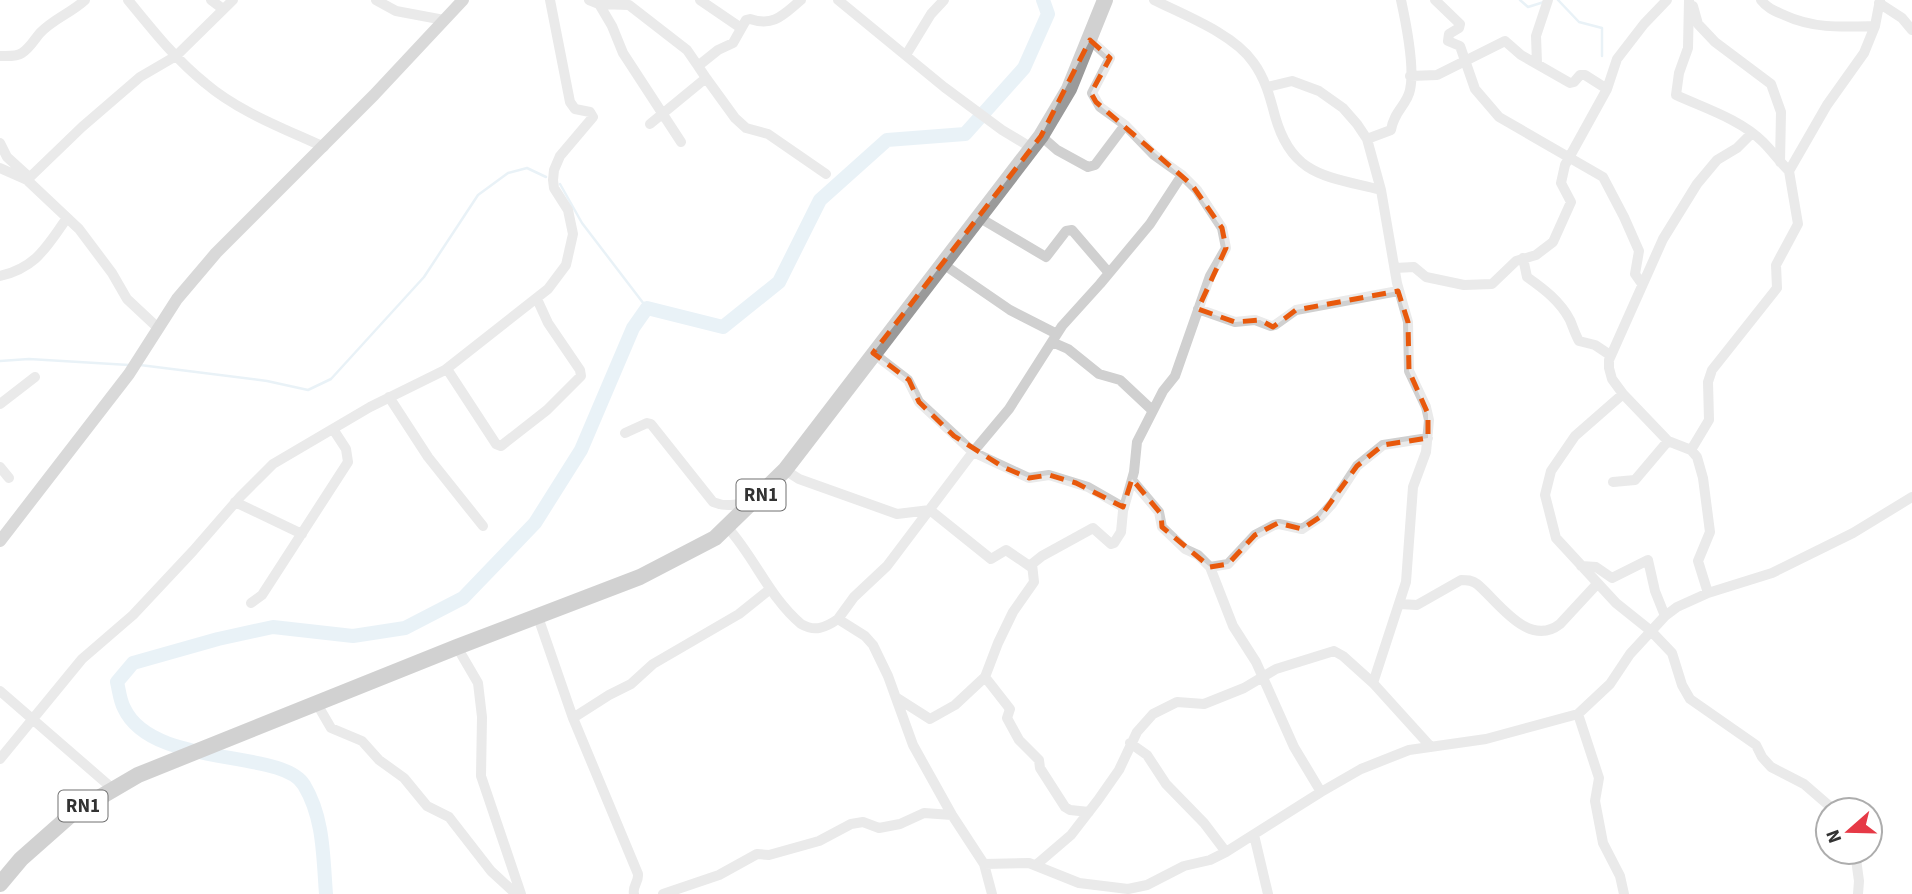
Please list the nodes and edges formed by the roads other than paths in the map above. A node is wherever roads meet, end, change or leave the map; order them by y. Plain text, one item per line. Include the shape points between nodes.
1 (85, 0) edge
2 (128, 0) edge
3 (211, 0) edge
4 (233, 0) edge
5 (376, 0) edge
6 (463, 0) edge
7 (550, 0) edge
8 (700, 0) edge
9 (801, 0) edge
10 (838, 0) edge
11 (944, 0) edge
12 (1105, 0) edge
13 (1154, 0) edge
14 (1401, 0) edge
15 (1435, 0) edge
16 (1667, 0) edge
17 (1690, 0) edge
18 (1761, 0) edge
19 (1879, 1) edge
20 (594, 2) edge
21 (1547, 3) edge
22 (223, 9) junction
23 (444, 20) junction
24 (1875, 26) junction
25 (741, 28) junction
26 (1912, 30) edge
27 (1090, 40) junction
28 (905, 55) junction
29 (0, 56) edge
30 (176, 56) junction
31 (1465, 62) junction
32 (1537, 62) junction
33 (698, 65) junction
34 (1410, 76) junction
35 (706, 78) junction
36 (1267, 87) junction
37 (1607, 89) junction
38 (662, 114) junction
39 (650, 124) dead end
40 (1125, 125) junction
41 (1751, 134) junction
42 (1367, 139) junction
43 (681, 142) dead end
44 (1037, 142) junction
45 (0, 143) edge
46 (324, 147) junction
47 (1569, 158) junction
48 (1780, 162) junction
49 (0, 168) edge
50 (1789, 171) junction
51 (826, 174) dead end
52 (1182, 175) junction
53 (29, 179) junction
54 (1381, 190) junction
55 (67, 218) junction
56 (980, 218) junction
57 (1523, 258) junction
58 (943, 264) junction
59 (1395, 268) junction
60 (1110, 274) junction
61 (0, 276) edge
62 (1642, 284) junction
63 (1398, 291) junction
64 (537, 299) junction
65 (1198, 309) junction
66 (158, 328) junction
67 (1055, 338) junction
68 (873, 353) junction
69 (1610, 355) junction
70 (447, 369) junction
71 (35, 377) dead end
72 (1623, 394) junction
73 (389, 397) junction
74 (0, 404) edge
75 (1152, 410) junction
76 (333, 429) junction
77 (625, 433) dead end
78 (1428, 438) junction
79 (1668, 441) junction
80 (1691, 450) junction
81 (973, 452) junction
82 (0, 467) edge
83 (785, 470) junction
84 (9, 478) dead end
85 (1132, 480) junction
86 (1614, 481) dead end
87 (1912, 497) edge
88 (755, 501) junction
89 (235, 502) junction
90 (1124, 508) junction
91 (930, 510) junction
92 (483, 526) dead end
93 (728, 528) junction
94 (302, 534) junction
95 (0, 541) edge
96 (1031, 566) junction
97 (1581, 566) junction
98 (1210, 567) junction
99 (1597, 584) junction
100 (769, 590) junction
101 (1709, 593) junction
102 (251, 603) dead end
103 (1400, 604) junction
104 (1665, 616) junction
105 (538, 617) junction
106 (838, 619) junction
107 (1651, 631) junction
108 (457, 647) junction
109 (985, 677) junction
110 (1262, 677) junction
111 (1373, 682) junction
112 (0, 691) edge
113 (897, 698) junction
114 (317, 704) junction
115 (1578, 714) junction
116 (573, 719) junction
117 (32, 720) junction
118 (1130, 743) junction
119 (1431, 747) junction
120 (0, 759) edge
121 (113, 789) junction
122 (1321, 792) junction
123 (1818, 796) edge
124 (1089, 812) junction
125 (952, 815) junction
126 (1254, 835) junction
127 (1226, 852) junction
128 (984, 864) junction
129 (1036, 865) junction
130 (1857, 866) edge
131 (0, 884) edge
132 (518, 894) edge
133 (634, 894) edge
134 (663, 894) edge
135 (992, 894) edge
136 (1268, 894) edge
137 (1624, 894) edge
138 (1858, 894) edge

1 - 29 street via 40,32 20,54
2 - 30 street
3 - 22 street
4 - 22 street
5 - 23 street via 396,11
6 - 23 main road
7 - 64 street via 570,102 593,117 554,170 554,188 568,210 573,233 566,265
8 - 25 street
9 - 25 street via 770,22 750,19
10 - 28 street
11 - 28 street
12 - 27 highway, RN1
13 - 36 street via 1235,44 1254,62
14 - 34 street
15 - 31 street via 1461,25 1449,34 1448,41 1460,46
16 - 37 street via 1628,42
17 - 41 street via 1688,48 1675,93
17 - 48 street via 1701,29 1771,83 1781,112
18 - 24 street via 1800,22 1833,28
19 - 24 street
19 - 26 street
20 - 33 street via 629,5 687,50
20 - 38 street
21 - 32 street via 1536,36
22 - 30 street
23 - 46 main road
24 - 50 street via 1864,52
25 - 33 street via 733,43
27 - 40 street via 1110,58 1092,95
27 - 44 highway, RN1 via 1069,89
28 - 44 street via 990,121
30 - 46 street via 226,99
30 - 53 street via 140,77
31 - 32 street via 1506,41
31 - 34 street via 1437,75
31 - 47 street via 1475,89 1499,117
32 - 37 street via 1570,83 1585,75
33 - 35 street
34 - 42 street via 1409,94 1392,119 1391,131
35 - 38 street
35 - 51 street via 746,128 772,136
36 - 42 street via 1288,80 1319,91 1343,108
36 - 54 street via 1279,130 1297,161 1320,174
37 - 47 street
38 - 39 street
38 - 43 street
40 - 44 street via 1091,166
40 - 52 street
41 - 48 street
41 - 62 street via 1717,160 1697,184
42 - 54 street
44 - 56 highway, RN1
45 - 53 street
46 - 66 main road via 216,253
47 - 57 street via 1561,181 1571,202 1555,240 1536,255
47 - 62 street via 1604,179 1639,251 1635,274
48 - 50 street
49 - 53 street
50 - 80 street via 1798,224 1776,265 1777,288 1712,369 1709,420
52 - 60 street
52 - 65 street via 1222,228 1226,246
53 - 55 street
54 - 59 street
55 - 61 street via 31,264
55 - 66 street via 127,299
56 - 58 highway, RN1
56 - 60 street via 1046,257 1066,231 1072,230
57 - 59 street via 1486,286 1426,277 1414,267
57 - 69 street via 1527,277 1554,298 1579,341
58 - 67 street
58 - 68 highway, RN1
59 - 63 street
60 - 67 street
62 - 69 street
63 - 65 street via 1296,310 1271,326 1255,320 1235,322
63 - 78 street via 1408,322 1409,371 1428,414
64 - 70 street
64 - 70 street via 581,376 520,432 501,446 496,444
65 - 75 street via 1175,376
66 - 95 main road
67 - 75 street via 1099,374 1120,380
67 - 81 street via 1009,409
68 - 81 street via 908,380 919,402
68 - 83 highway, RN1
69 - 72 street via 1612,379
70 - 73 street
71 - 74 street
72 - 79 street
72 - 97 street via 1575,436 1549,474 1545,495 1553,532
73 - 76 street
73 - 92 street via 428,457
75 - 85 street via 1137,442
76 - 89 street via 274,464
76 - 94 street via 346,449 348,462
77 - 88 street via 647,423 655,426 713,502 730,506
78 - 98 street via 1383,445 1357,466 1332,504 1302,530 1274,525 1255,535 1228,564
78 - 103 street via 1414,481
79 - 80 street
79 - 86 street via 1635,480
80 - 101 street via 1702,472 1710,523 1698,561
81 - 90 street via 1029,478 1049,475 1087,487
81 - 91 street
82 - 84 street
83 - 88 highway, RN1
83 - 91 street via 897,514
85 - 90 street
85 - 98 street via 1159,512 1161,527
87 - 101 street via 1772,573
88 - 93 highway, RN1
89 - 94 street
89 - 117 street via 133,614 82,659
90 - 96 street via 1121,532 1114,543 1093,528
91 - 96 street via 990,559 1006,550
91 - 106 street
93 - 100 street
93 - 105 highway, RN1 via 654,571
94 - 102 street via 262,595
96 - 109 street via 1034,582 1016,607
97 - 99 street
97 - 104 street via 1596,567 1612,578 1648,560
98 - 110 street via 1233,626
99 - 103 street via 1560,624 1541,631 1508,617 1468,580 1417,605
99 - 107 street
100 - 106 street via 807,627 820,629
100 - 116 street via 739,614 653,664 631,684
101 - 104 street
103 - 111 street
104 - 107 street
105 - 108 highway, RN1
105 - 116 street
106 - 113 street via 869,640
107 - 115 street via 1610,684
107 - 123 street via 1674,655 1692,701 1756,744 1771,767
108 - 114 highway, RN1
108 - 132 street via 478,683 481,776
109 - 113 street via 933,719
109 - 124 street via 1010,709 1007,718 1016,737 1038,760 1065,807
110 - 111 street via 1334,651
110 - 118 street via 1204,704 1165,706 1143,723
110 - 122 street
111 - 119 street
112 - 117 street
113 - 125 street via 913,745
114 - 121 highway, RN1
114 - 132 street via 331,728 362,741 404,778 427,806 449,817 491,872
115 - 119 street via 1494,738
115 - 137 street via 1599,778 1595,801 1603,843
116 - 133 street via 638,874
117 - 120 street
117 - 121 street
118 - 124 street via 1119,770
118 - 127 street via 1147,755
119 - 122 street via 1385,759
121 - 131 highway, RN1 via 59,824
122 - 126 street
124 - 129 street via 1071,835
125 - 128 street
125 - 134 street via 924,813 879,828 863,822 851,824 819,841 757,854 719,875
126 - 127 street
126 - 136 street
127 - 129 street via 1128,889 1079,883
128 - 129 street
128 - 135 street
130 - 138 street

